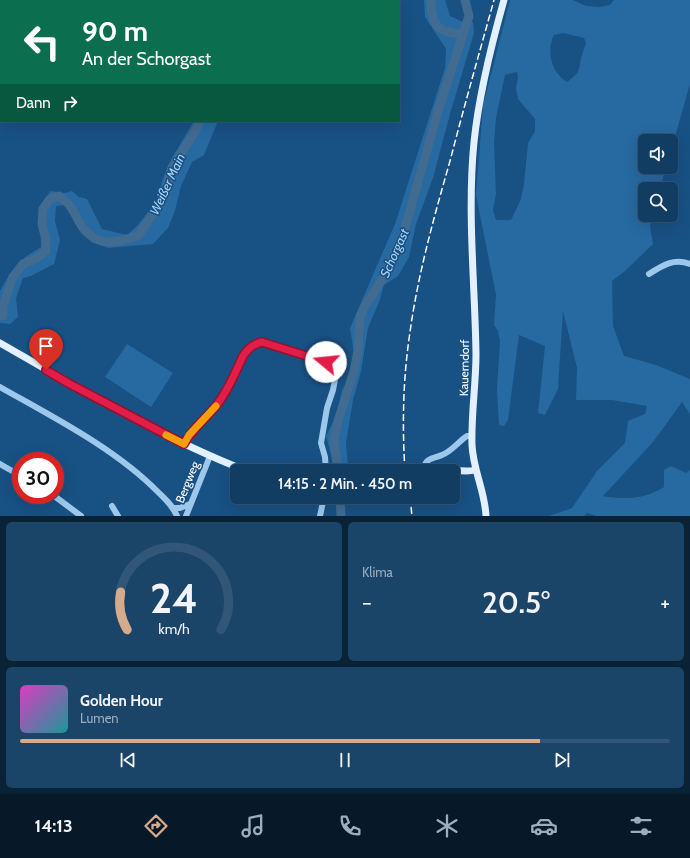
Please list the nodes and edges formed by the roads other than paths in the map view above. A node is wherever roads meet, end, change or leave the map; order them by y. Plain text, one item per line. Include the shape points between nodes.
1 (504, 0) edge
2 (690, 264) edge
3 (649, 274) dead end
4 (0, 343) edge
5 (0, 387) edge
6 (472, 436) junction
7 (184, 444) junction
8 (210, 456) junction
9 (0, 464) edge
10 (230, 464) edge
11 (326, 464) edge
12 (425, 464) edge
13 (475, 470) junction
14 (12, 471) edge
15 (460, 471) edge
16 (64, 503) edge
17 (190, 504) junction
18 (323, 504) edge
19 (112, 506) dead end
20 (174, 508) junction
21 (81, 516) edge
22 (118, 516) edge
23 (177, 516) edge
24 (186, 516) edge
25 (320, 516) edge
26 (486, 516) edge

1 - 6 main road, Kauerndorf via 484,78 473,159 476,354
2 - 3 street via 679,261 667,264
4 - 7 main road via 68,383
5 - 20 street via 112,453 143,477
6 - 12 street via 467,436 452,450 429,459
6 - 13 main road, Kauerndorf
7 - 8 main road
7 - 11 street via 217,405 248,348 262,342 335,365 333,390 321,443
8 - 10 main road
8 - 17 street, Bergweg
9 - 14 street
13 - 15 main road
13 - 26 main road, Kauerndorf via 483,493
16 - 21 street
17 - 20 street
17 - 24 street, Bergweg
18 - 25 street
19 - 22 street
20 - 23 street

